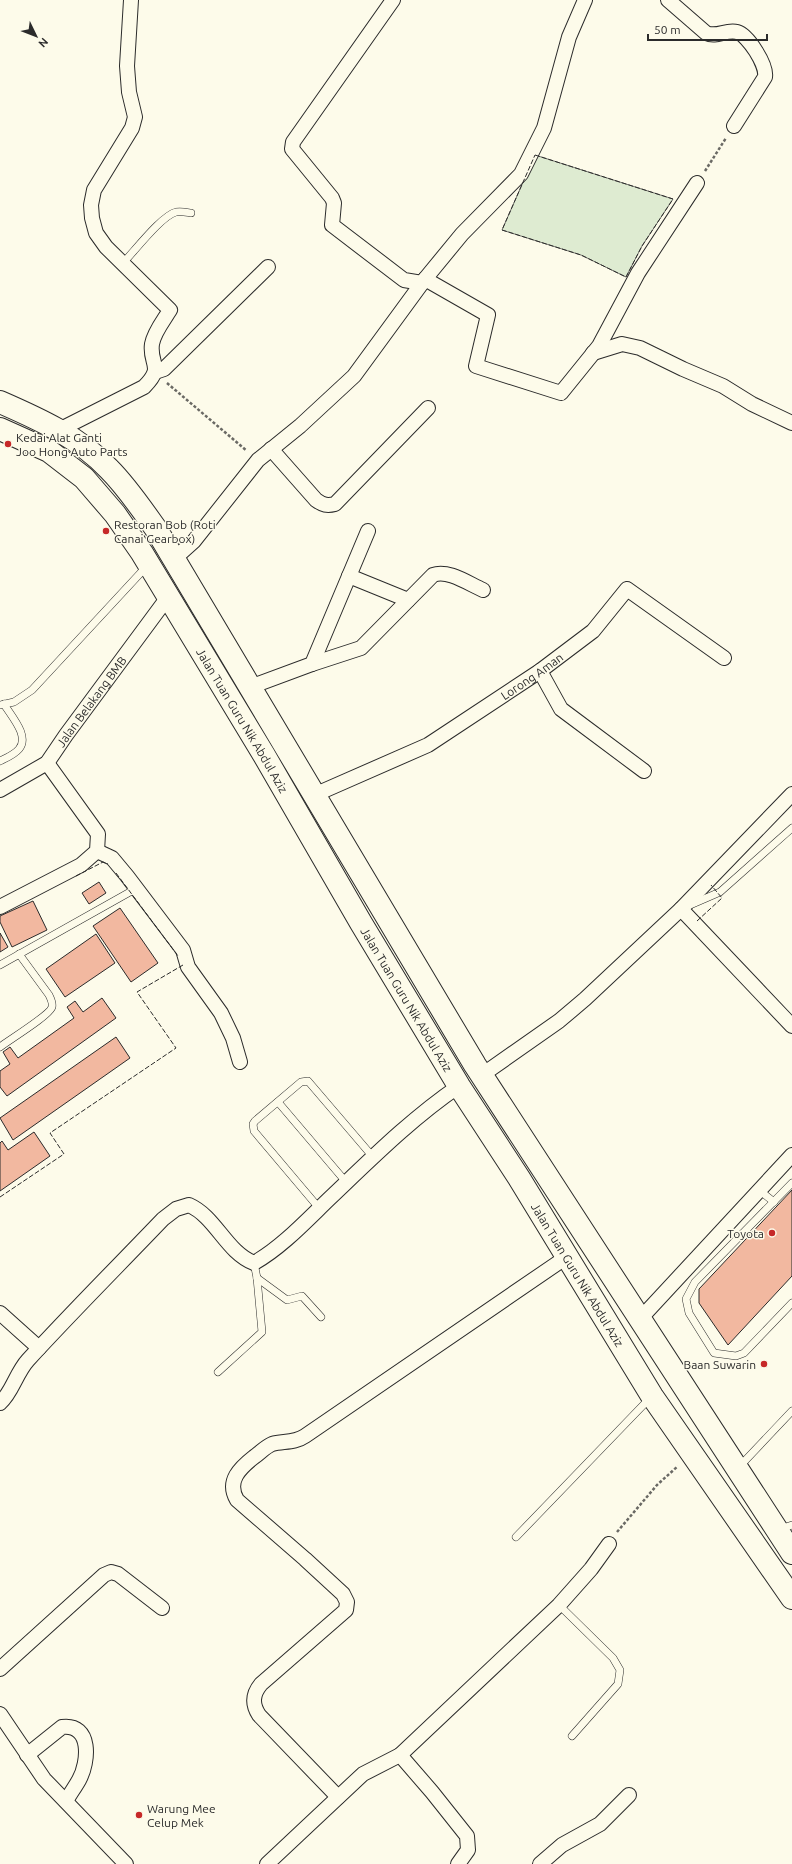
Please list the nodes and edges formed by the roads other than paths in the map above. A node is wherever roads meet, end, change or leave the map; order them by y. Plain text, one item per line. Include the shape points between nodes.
1 (131, 0) edge
2 (392, 0) edge
3 (585, 0) edge
4 (668, 0) edge
5 (734, 126) road end
6 (697, 183) road end
7 (191, 213) dead end
8 (122, 264) junction
9 (268, 267) dead end
10 (424, 281) junction
11 (593, 353) junction
12 (154, 372) junction
13 (0, 402) edge
14 (428, 408) dead end
15 (792, 423) edge
16 (59, 430) junction
17 (2, 432) edge
18 (271, 449) junction
19 (368, 531) dead end
20 (174, 559) junction
21 (149, 564) junction
22 (349, 576) junction
23 (483, 590) dead end
24 (168, 597) junction
25 (408, 600) junction
26 (724, 658) dead end
27 (312, 664) junction
28 (540, 671) junction
29 (250, 686) junction
30 (2, 705) edge
31 (0, 761) edge
32 (47, 763) junction
33 (644, 771) dead end
34 (0, 790) edge
35 (792, 794) edge
36 (314, 795) junction
37 (792, 828) edge
38 (97, 852) junction
39 (137, 888) junction
40 (0, 907) edge
41 (381, 908) junction
42 (681, 909) junction
43 (361, 923) junction
44 (19, 954) junction
45 (0, 965) edge
46 (792, 1026) edge
47 (0, 1046) edge
48 (240, 1062) dead end
49 (482, 1075) junction
50 (458, 1086) junction
51 (278, 1102) junction
52 (792, 1155) edge
53 (374, 1157) junction
54 (346, 1182) junction
55 (792, 1183) edge
56 (759, 1190) junction
57 (774, 1202) junction
58 (319, 1208) junction
59 (568, 1256) junction
60 (254, 1264) junction
61 (257, 1278) junction
62 (792, 1303) edge
63 (0, 1313) edge
64 (320, 1317) dead end
65 (640, 1318) junction
66 (39, 1348) junction
67 (667, 1361) junction
68 (218, 1372) dead end
69 (648, 1389) junction
70 (0, 1403) edge
71 (792, 1411) edge
72 (738, 1469) junction
73 (785, 1528) edge
74 (516, 1537) dead end
75 (609, 1544) road end
76 (792, 1553) edge
77 (792, 1598) edge
78 (559, 1605) junction
79 (162, 1608) dead end
80 (0, 1669) edge
81 (0, 1714) edge
82 (572, 1736) dead end
83 (27, 1755) junction
84 (400, 1755) junction
85 (629, 1794) dead end
86 (338, 1797) junction
87 (66, 1801) junction
88 (126, 1864) edge
89 (267, 1864) edge
90 (458, 1864) edge
91 (540, 1864) edge

1 - 8 street via 127,66 129,92 136,117 132,128 94,190 91,205 96,233
2 - 10 street via 293,142 292,149 332,198 332,225 404,280
3 - 10 street via 570,37 544,128 527,164 521,174 462,234
4 - 5 street via 706,33 714,35 733,31 742,34 763,63 765,77
6 - 11 street via 638,273
7 - 8 lane via 174,212 164,219
8 - 12 street via 170,310 152,344 156,368
9 - 12 street via 164,369
10 - 11 street via 488,315 476,366 561,392
10 - 18 street via 354,376
11 - 15 street via 622,344 640,348 723,386 752,404
12 - 16 street via 144,387
13 - 16 main road, Jalan Tuan Guru Nik Abdul Aziz
14 - 18 street via 335,504 322,504 316,500
16 - 20 main road, Jalan Tuan Guru Nik Abdul Aziz via 109,468 147,516
17 - 21 main road, Jalan Tuan Guru Nik Abdul Aziz via 48,451 84,478 115,514
18 - 20 street via 258,460 194,541
19 - 22 street
20 - 29 main road, Jalan Tuan Guru Nik Abdul Aziz
21 - 24 main road, Jalan Tuan Guru Nik Abdul Aziz
21 - 30 lane via 32,690 14,702
22 - 25 street
22 - 27 street
23 - 25 street via 447,574 437,573
24 - 32 street, Jalan Belakang BMB
24 - 43 main road, Jalan Tuan Guru Nik Abdul Aziz via 264,754
25 - 27 street via 361,648
26 - 28 street, Lorong Aman via 627,589 592,631
27 - 29 street
28 - 33 street via 561,709
28 - 36 street, Lorong Aman via 428,745
29 - 36 main road, Jalan Tuan Guru Nik Abdul Aziz
30 - 31 lane via 23,736 19,749
32 - 34 street, Jalan Belakang BMB
32 - 38 street via 98,834
35 - 42 street
36 - 41 main road, Jalan Tuan Guru Nik Abdul Aziz
37 - 42 lane via 720,892
38 - 39 street via 112,858
38 - 40 street via 81,865
39 - 44 lane
39 - 48 street via 183,950 188,967 221,1013 234,1038
41 - 43 main road via 372,905 369,907 362,914
41 - 49 main road, Jalan Tuan Guru Nik Abdul Aziz
42 - 46 street
42 - 49 street via 559,1022
43 - 50 main road, Jalan Tuan Guru Nik Abdul Aziz
44 - 45 lane
44 - 47 lane via 49,995 52,1007 46,1015
49 - 65 main road, Jalan Tuan Guru Nik Abdul Aziz
50 - 53 street via 435,1102
50 - 59 main road, Jalan Tuan Guru Nik Abdul Aziz
51 - 53 lane via 301,1082 308,1081
51 - 54 lane
51 - 58 lane via 255,1121 253,1128
52 - 56 street
53 - 54 street
54 - 58 street
55 - 57 lane
56 - 57 lane
56 - 65 street
57 - 62 lane via 695,1282 686,1299 689,1313 714,1353 736,1356 744,1353
58 - 60 street via 272,1252
59 - 69 main road, Jalan Tuan Guru Nik Abdul Aziz
59 - 86 street via 302,1438 265,1448 242,1466 234,1477 233,1490 238,1500 311,1564 348,1602 346,1610 261,1684 253,1703 259,1716
60 - 61 lane
60 - 66 street via 238,1254 199,1210 189,1206 176,1210 163,1219
61 - 64 lane via 287,1300 302,1296
61 - 68 lane via 262,1332
63 - 66 street
65 - 67 main road, Jalan Tuan Guru Nik Abdul Aziz
66 - 70 street via 19,1370 12,1387
67 - 69 main road
67 - 72 main road, Jalan Tuan Guru Nik Abdul Aziz
69 - 74 lane
69 - 77 main road, Jalan Tuan Guru Nik Abdul Aziz
71 - 72 lane
72 - 73 main road, Jalan Tuan Guru Nik Abdul Aziz
73 - 76 main road, Jalan Tuan Guru Nik Abdul Aziz
75 - 78 street
78 - 82 lane via 613,1658 620,1670 618,1684
78 - 84 street
79 - 80 street via 118,1574 111,1572 104,1575
81 - 83 street
83 - 87 street via 44,1779
83 - 87 street via 62,1727 69,1726 80,1733 87,1746 82,1774
84 - 86 street via 363,1774
84 - 90 street via 467,1836 468,1850
85 - 91 street via 600,1824 562,1845
86 - 89 street
87 - 88 street

